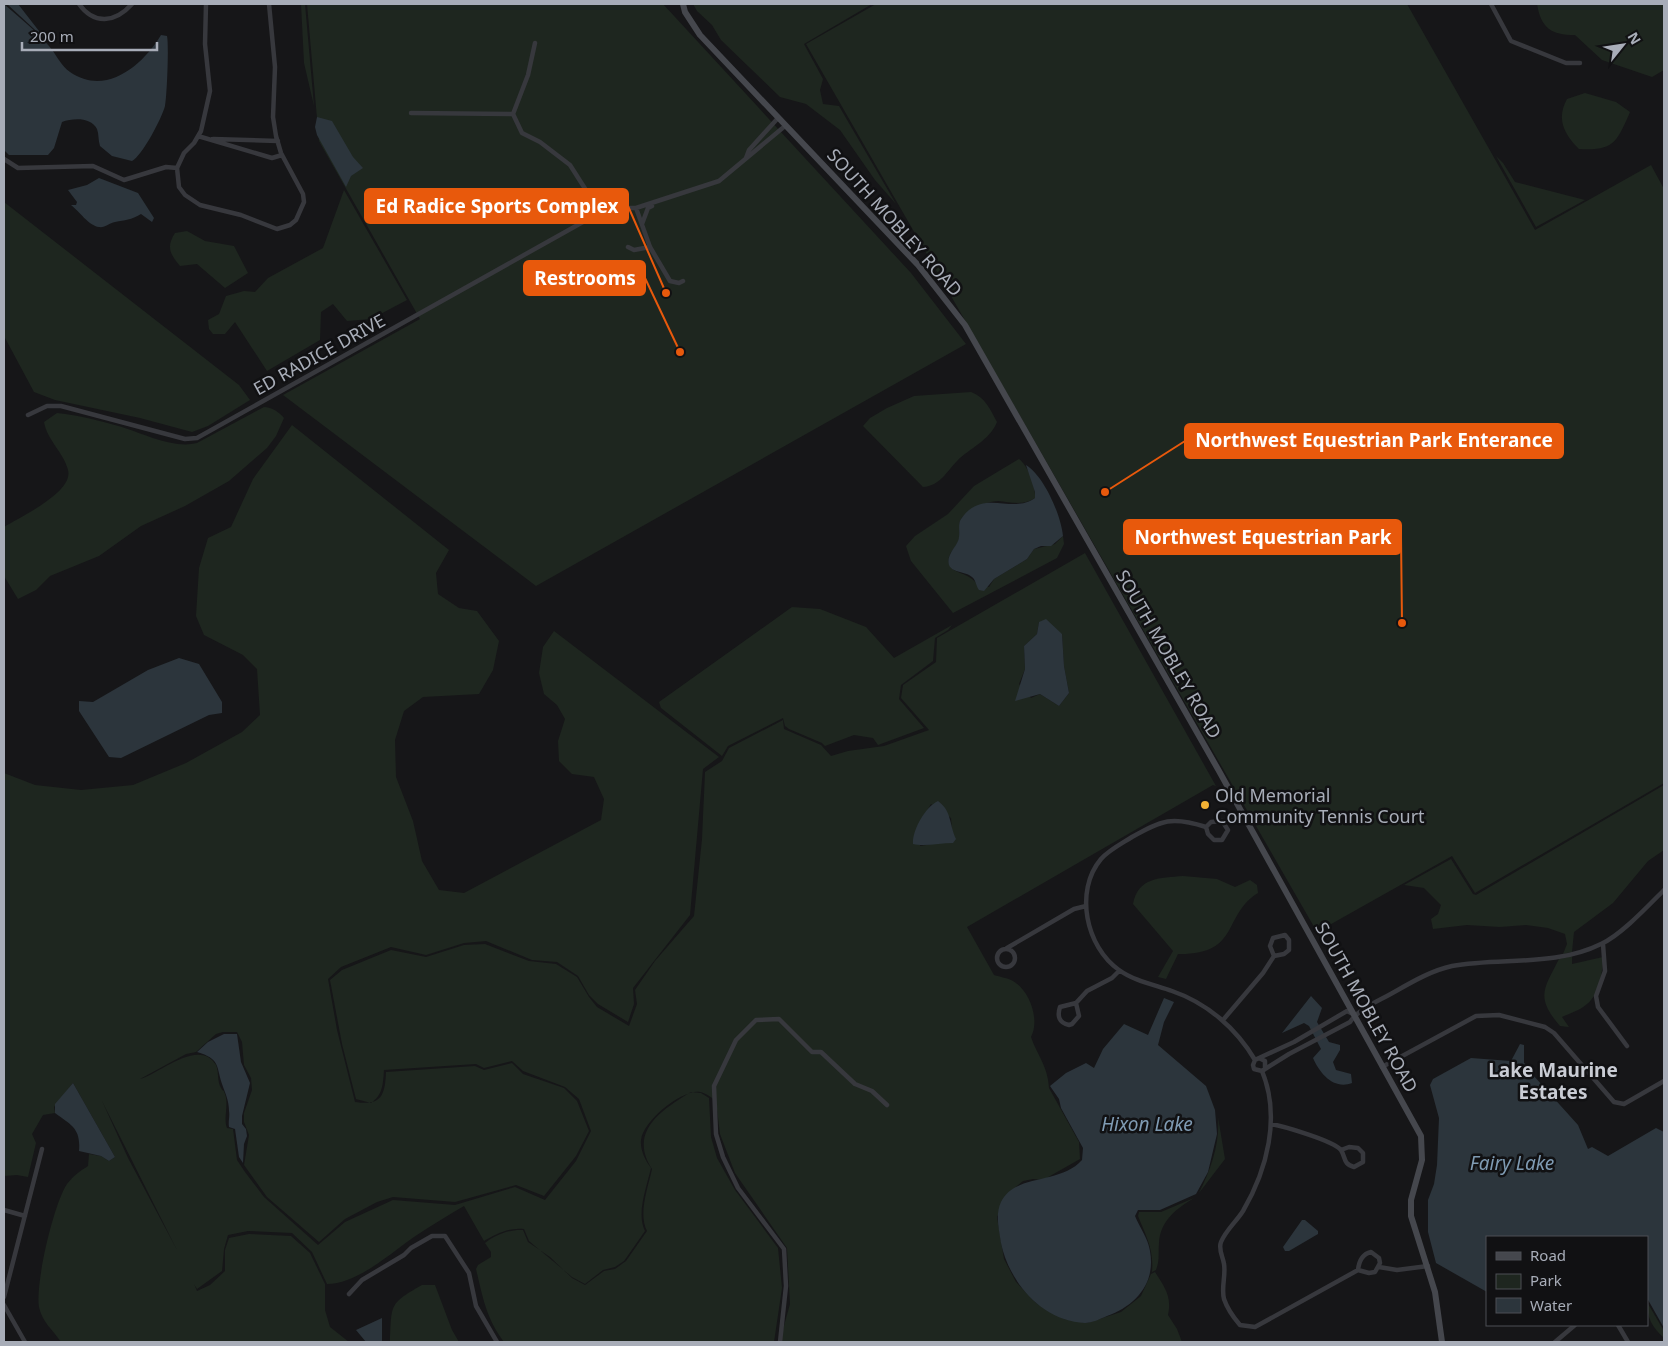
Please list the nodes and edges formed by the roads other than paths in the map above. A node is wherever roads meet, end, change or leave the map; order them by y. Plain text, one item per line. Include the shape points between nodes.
1 (79, 4) edge
2 (132, 4) edge
3 (206, 4) edge
4 (269, 4) edge
5 (683, 4) edge
6 (1491, 4) edge
7 (535, 43) dead end
8 (1580, 63) dead end
9 (411, 113) dead end
10 (513, 114) junction
11 (778, 118) junction
12 (785, 126) junction
13 (198, 136) junction
14 (212, 139) junction
15 (278, 141) junction
16 (282, 155) junction
17 (746, 158) junction
18 (4, 159) edge
19 (177, 168) junction
20 (659, 202) junction
21 (608, 208) junction
22 (636, 208) junction
23 (642, 225) junction
24 (628, 247) dead end
25 (650, 247) junction
26 (683, 281) dead end
27 (28, 415) dead end
28 (1206, 826) junction
29 (1664, 890) edge
30 (1086, 906) junction
31 (1603, 944) junction
32 (1007, 948) junction
33 (1274, 956) junction
34 (1119, 971) junction
35 (1076, 1003) junction
36 (1355, 1015) junction
37 (1223, 1020) junction
38 (1317, 1029) junction
39 (1322, 1038) junction
40 (1627, 1046) dead end
41 (1257, 1059) junction
42 (1382, 1066) junction
43 (1264, 1070) junction
44 (1664, 1081) edge
45 (887, 1105) dead end
46 (1271, 1124) junction
47 (42, 1149) dead end
48 (1341, 1150) junction
49 (4, 1210) edge
50 (25, 1216) junction
51 (1428, 1266) junction
52 (4, 1267) edge
53 (1379, 1267) junction
54 (11, 1269) junction
55 (1358, 1270) junction
56 (349, 1294) dead end
57 (4, 1297) edge
58 (4, 1305) edge
59 (1574, 1326) edge
60 (1619, 1326) edge
61 (24, 1342) edge
62 (497, 1342) edge
63 (780, 1342) edge
64 (1442, 1342) edge
65 (1555, 1342) edge
66 (1628, 1342) edge

1 - 2 street via 93,17 104,20 123,13
3 - 13 street via 205,44 210,91
4 - 15 street via 274,67 273,117
5 - 11 street, SOUTH MOBLEY ROAD via 700,34
6 - 8 street via 1511,41 1566,63
7 - 10 street via 528,76
9 - 10 street
10 - 21 street via 522,133 570,165 591,198
11 - 12 street, SOUTH MOBLEY ROAD
11 - 17 street via 749,150
12 - 17 street, ED RADICE DRIVE
12 - 36 street, SOUTH MOBLEY ROAD via 918,265 965,325
13 - 14 street
13 - 19 street
14 - 15 street
14 - 16 street via 272,158
15 - 16 street
16 - 19 street via 304,202 296,220 283,228 271,228 241,215 193,202 179,187
17 - 20 street, ED RADICE DRIVE via 719,181
18 - 19 street via 18,168 94,166 124,180 166,167
20 - 22 street, ED RADICE DRIVE
20 - 23 street via 648,208
21 - 22 street, ED RADICE DRIVE
21 - 27 street, ED RADICE DRIVE via 197,438 185,439 60,406 47,406
22 - 23 street
23 - 25 street
24 - 25 street via 634,250
25 - 26 street via 670,281
28 - 28 street via 1214,840 1222,840 1228,830 1222,821 1210,822
28 - 30 street via 1185,820 1159,822 1114,847 1090,876
29 - 31 street
30 - 32 street via 1074,909
30 - 34 street via 1088,923 1098,948
31 - 36 street via 1562,956 1449,967 1415,980
31 - 40 street via 1605,971 1596,996 1598,1008
32 - 32 street via 997,954 998,964 1004,967 1012,965 1015,960
33 - 33 street via 1289,950 1289,940 1285,935 1273,938 1270,946
33 - 37 street
34 - 35 street via 1087,991
34 - 37 street via 1174,991
35 - 35 street via 1060,1007 1061,1022 1069,1025 1076,1020 1079,1016
36 - 38 street via 1347,1011
36 - 39 street via 1350,1022
36 - 42 street, SOUTH MOBLEY ROAD
37 - 41 street
38 - 39 street
38 - 41 street
39 - 43 street
41 - 43 street via 1266,1063
41 - 43 street via 1253,1068
42 - 44 street via 1468,1019 1488,1014 1545,1026 1619,1104
42 - 51 street, SOUTH MOBLEY ROAD via 1416,1124 1423,1145 1411,1200 1411,1216
43 - 46 street
45 - 63 street via 872,1091 855,1084 821,1052 812,1052 779,1019 756,1020 736,1040 714,1086 716,1134 722,1157 738,1188 784,1249 786,1286
46 - 48 street via 1294,1129
46 - 55 street via 1258,1182 1220,1245 1224,1264 1224,1299 1235,1319 1240,1325 1254,1327
47 - 50 street
48 - 48 street via 1349,1166 1363,1162 1363,1154 1358,1148
49 - 50 street
50 - 54 street
51 - 53 street via 1397,1270
51 - 64 street, SOUTH MOBLEY ROAD
52 - 54 street
53 - 55 street via 1369,1273
53 - 55 street via 1379,1258 1371,1252 1363,1256
54 - 57 street
56 - 62 street via 362,1280 411,1248 432,1236 445,1236 469,1273 476,1306
58 - 61 street
59 - 65 street
60 - 66 street

